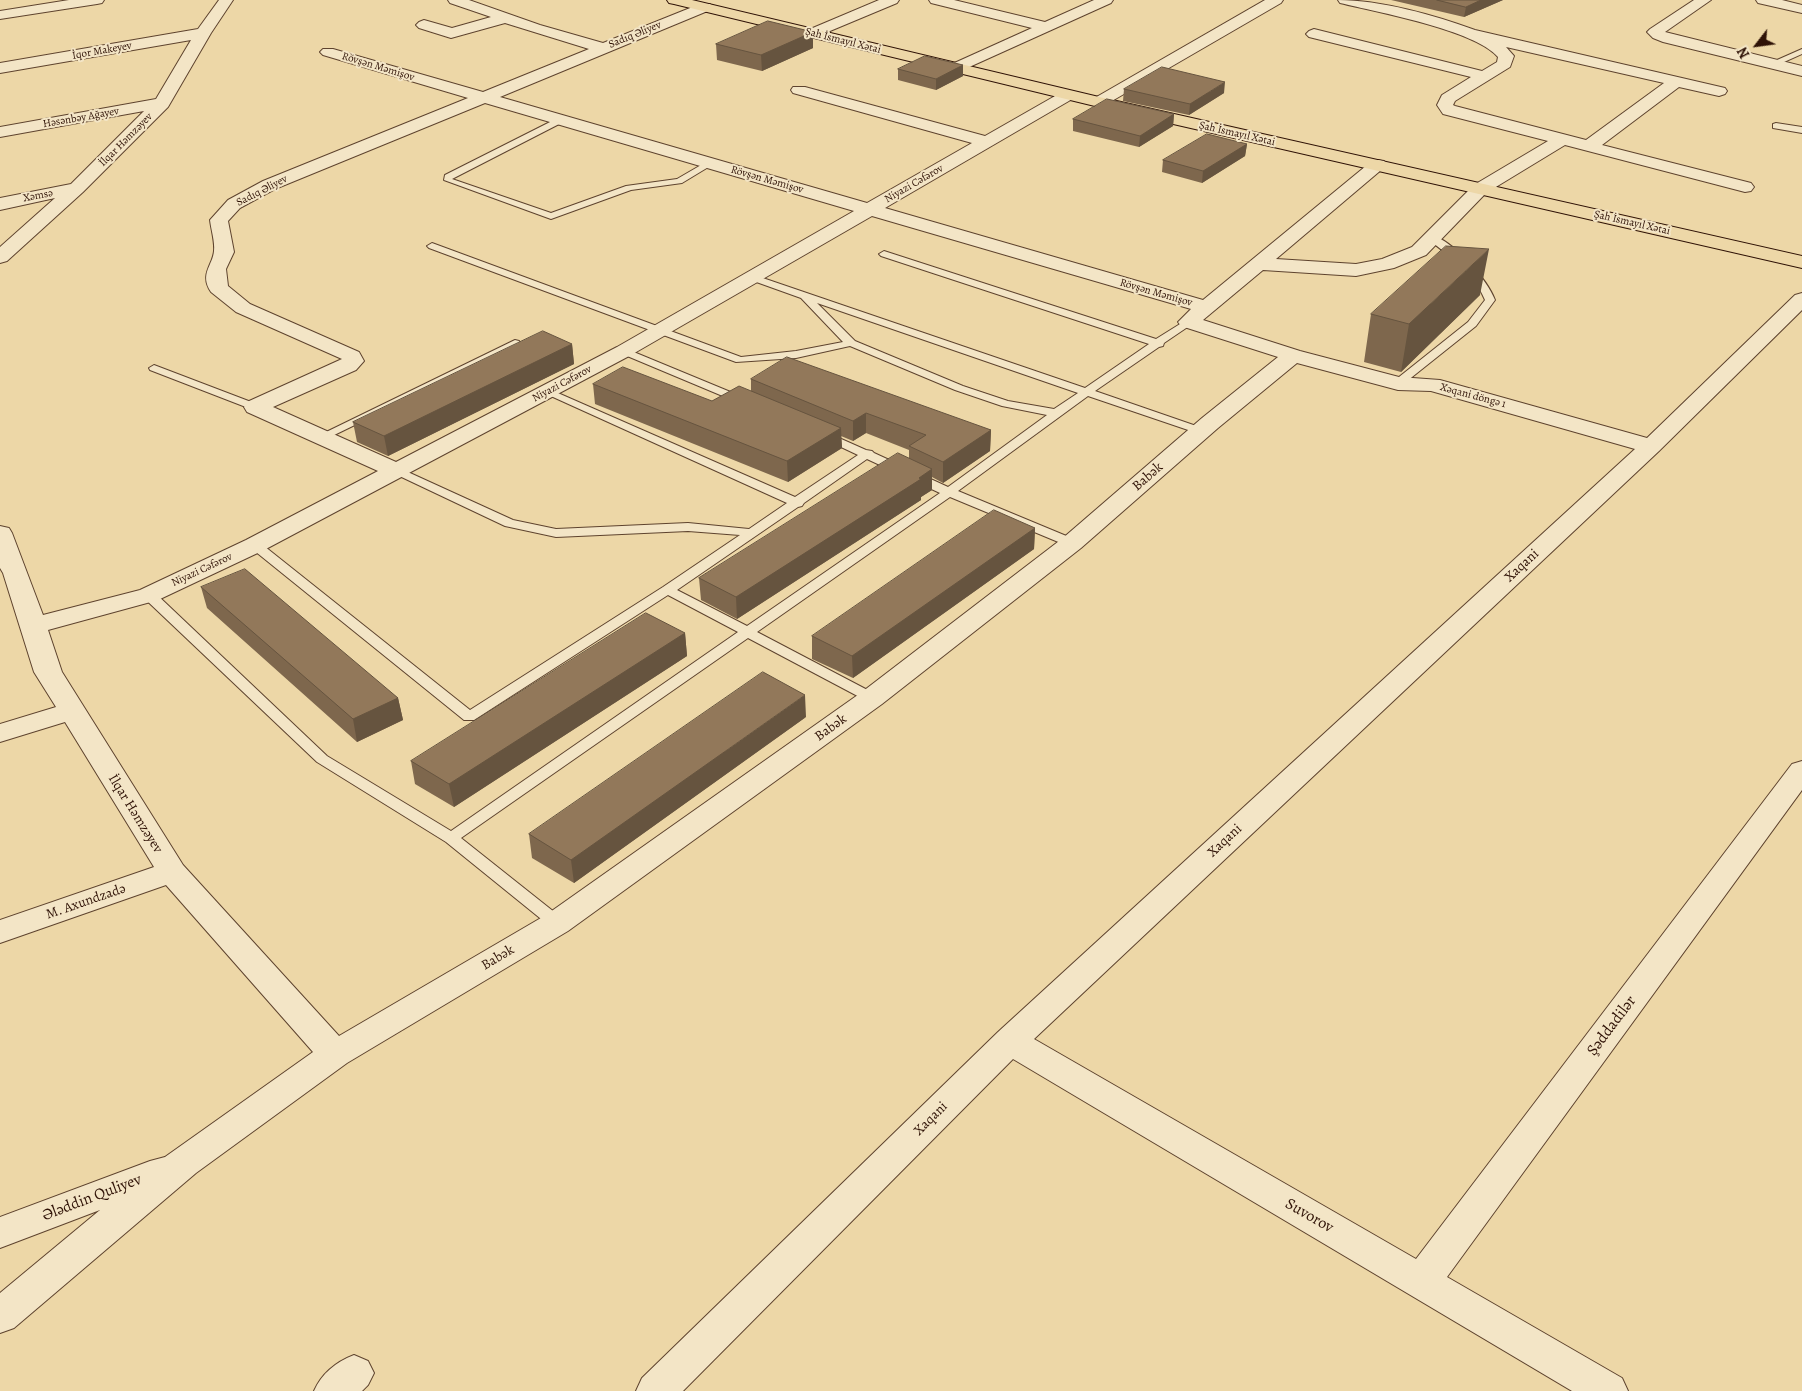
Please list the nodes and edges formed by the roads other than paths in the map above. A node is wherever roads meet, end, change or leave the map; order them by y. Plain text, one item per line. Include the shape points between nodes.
1 (97, 0) edge
2 (226, 0) edge
3 (455, 0) edge
4 (674, 0) edge
5 (892, 0) edge
6 (936, 0) edge
7 (1106, 0) edge
8 (1276, 0) edge
9 (1345, 0) edge
10 (1704, 0) edge
11 (1766, 0) edge
12 (705, 7) junction
13 (1802, 9) edge
14 (0, 15) edge
15 (504, 18) junction
16 (424, 25) dead end
17 (1047, 27) junction
18 (813, 33) junction
19 (203, 34) junction
20 (1314, 34) dead end
21 (1470, 34) junction
22 (604, 48) junction
23 (1802, 51) edge
24 (328, 52) dead end
25 (1772, 64) junction
26 (0, 68) edge
27 (956, 68) junction
28 (1802, 71) edge
29 (1484, 76) junction
30 (1677, 81) junction
31 (799, 90) dead end
32 (1719, 91) dead end
33 (1068, 95) junction
34 (481, 97) junction
35 (1099, 102) junction
36 (162, 103) junction
37 (560, 120) junction
38 (1776, 126) dead end
39 (1802, 130) edge
40 (0, 132) edge
41 (1562, 139) junction
42 (988, 142) junction
43 (1589, 146) junction
44 (711, 164) junction
45 (1378, 165) junction
46 (1746, 187) dead end
47 (77, 188) junction
48 (1480, 188) junction
49 (0, 204) edge
50 (870, 209) junction
51 (1432, 238) junction
52 (432, 246) dead end
53 (884, 254) dead end
54 (0, 258) edge
55 (1802, 262) edge
56 (1258, 264) junction
57 (751, 277) junction
58 (804, 295) junction
59 (1802, 299) edge
60 (1205, 307) junction
61 (1188, 322) junction
62 (660, 330) junction
63 (515, 343) edge
64 (851, 343) junction
65 (1159, 344) junction
66 (624, 351) junction
67 (1293, 355) junction
68 (154, 368) dead end
69 (1398, 383) junction
70 (547, 392) junction
71 (1087, 392) junction
72 (751, 404) edge
73 (255, 407) junction
74 (1056, 413) junction
75 (814, 431) edge
76 (1201, 431) junction
77 (322, 437) junction
78 (1651, 446) junction
79 (868, 454) junction
80 (394, 470) junction
81 (949, 492) junction
82 (798, 503) junction
83 (0, 533) edge
84 (753, 533) junction
85 (1072, 542) junction
86 (255, 544) junction
87 (5, 566) edge
88 (668, 590) junction
89 (149, 595) junction
90 (33, 626) junction
91 (749, 632) junction
92 (872, 698) junction
93 (72, 711) junction
94 (0, 733) edge
95 (1802, 770) edge
96 (451, 838) junction
97 (172, 872) junction
98 (557, 923) junction
99 (0, 932) edge
100 (1010, 1041) junction
101 (335, 1054) junction
102 (183, 1163) junction
103 (0, 1232) edge
104 (1421, 1282) junction
105 (0, 1316) edge
106 (656, 1391) edge
107 (1608, 1391) edge

1 - 14 street
2 - 19 street, İlqar Həmzəyev
3 - 15 street
4 - 12 main road, Şah İsmayıl Xətai
5 - 18 street
6 - 17 street
7 - 17 street
8 - 35 street
9 - 21 street
10 - 25 street via 1655,32 1668,39
11 - 13 street
12 - 18 main road, Şah İsmayıl Xətai
12 - 22 street, Sadıq Əliyev
15 - 16 street via 452,33
15 - 22 street
17 - 27 street
18 - 27 main road, Şah İsmayıl Xətai
19 - 26 street, İqor Makeyev
19 - 36 street, İlqar Həmzəyev
20 - 29 street
21 - 29 street via 1496,46 1506,56 1504,64
21 - 30 street
22 - 34 street, Sadıq Əliyev
23 - 25 lane
24 - 34 street, Rövşən Məmişov
25 - 28 street
27 - 33 main road, Şah İsmayıl Xətai
29 - 41 street via 1448,98 1445,105 1449,110
30 - 32 street
30 - 43 street
31 - 42 street
33 - 35 main road, Şah İsmayıl Xətai
33 - 42 street, Niyazi Cəfərov
34 - 37 street, Rövşən Məmişov
34 - 73 street, Sadıq Əliyev via 269,185 234,204 219,220 224,252 216,269 218,288 243,308 352,356 353,360
35 - 45 main road, Şah İsmayıl Xətai
36 - 40 street, Həsənbəy Ağayev
36 - 47 street, İlqar Həmzəyev
37 - 44 street, Rövşən Məmişov
37 - 44 lane via 448,177 448,180 551,216 629,188 679,181
38 - 39 lane
41 - 43 street
41 - 48 street
42 - 50 street, Niyazi Cəfərov
43 - 46 street
44 - 50 street, Rövşən Məmişov
45 - 48 main road, Şah İsmayıl Xətai
45 - 56 street
47 - 49 street, Xəmsə
47 - 54 street, İlqar Həmzəyev
48 - 51 street
48 - 55 main road, Şah İsmayıl Xətai
50 - 57 street, Niyazi Cəfərov
50 - 60 street, Rövşən Məmişov
51 - 56 street via 1419,250 1395,261 1356,270
51 - 69 lane via 1460,259 1486,286 1490,300 1472,324
52 - 62 lane
53 - 65 lane
56 - 60 street
57 - 58 lane
57 - 62 street, Niyazi Cəfərov
58 - 64 lane
58 - 71 lane
59 - 78 street, Xaqani
60 - 61 street
61 - 65 lane
61 - 67 street, Xəqani döngə 1
62 - 64 lane via 740,360 775,359
62 - 66 street, Niyazi Cəfərov
63 - 77 lane
64 - 74 lane via 959,388 1006,404
65 - 71 lane
66 - 70 street, Niyazi Cəfərov
66 - 72 lane
67 - 69 street, Xəqani döngə 1
67 - 76 street, Babək
68 - 73 lane
69 - 78 street, Xəqani döngə 1 via 1432,385
70 - 80 street, Niyazi Cəfərov
70 - 82 lane
71 - 74 lane
71 - 76 lane
73 - 77 street
74 - 81 lane
75 - 79 lane
76 - 85 street, Babək
77 - 80 street
78 - 100 street, Xaqani
79 - 81 lane
79 - 82 lane
80 - 84 lane via 509,523 556,533 688,527
80 - 86 street, Niyazi Cəfərov
81 - 85 lane
81 - 91 lane
82 - 84 lane
83 - 87 street, İlqar Həmzəyev
84 - 88 lane
85 - 92 street, Babək
86 - 88 lane via 469,717
86 - 89 street, Niyazi Cəfərov
87 - 90 street, İlqar Həmzəyev via 16,573
88 - 91 lane
89 - 90 street, Niyazi Cəfərov
89 - 96 lane via 322,759
90 - 93 street, İlqar Həmzəyev via 48,672
91 - 92 lane
91 - 96 lane
92 - 98 street, Babək
93 - 94 street
93 - 97 street, İlqar Həmzəyev
95 - 104 street, Şəddadilər
96 - 98 lane
97 - 99 street, M. Axundzadə
97 - 101 street, İlqar Həmzəyev
98 - 101 street, Babək
100 - 104 street, Suvorov
100 - 106 street, Xaqani
101 - 102 street, Babək
102 - 103 street, Ələddin Quliyev
102 - 105 street
104 - 107 street, Suvorov

